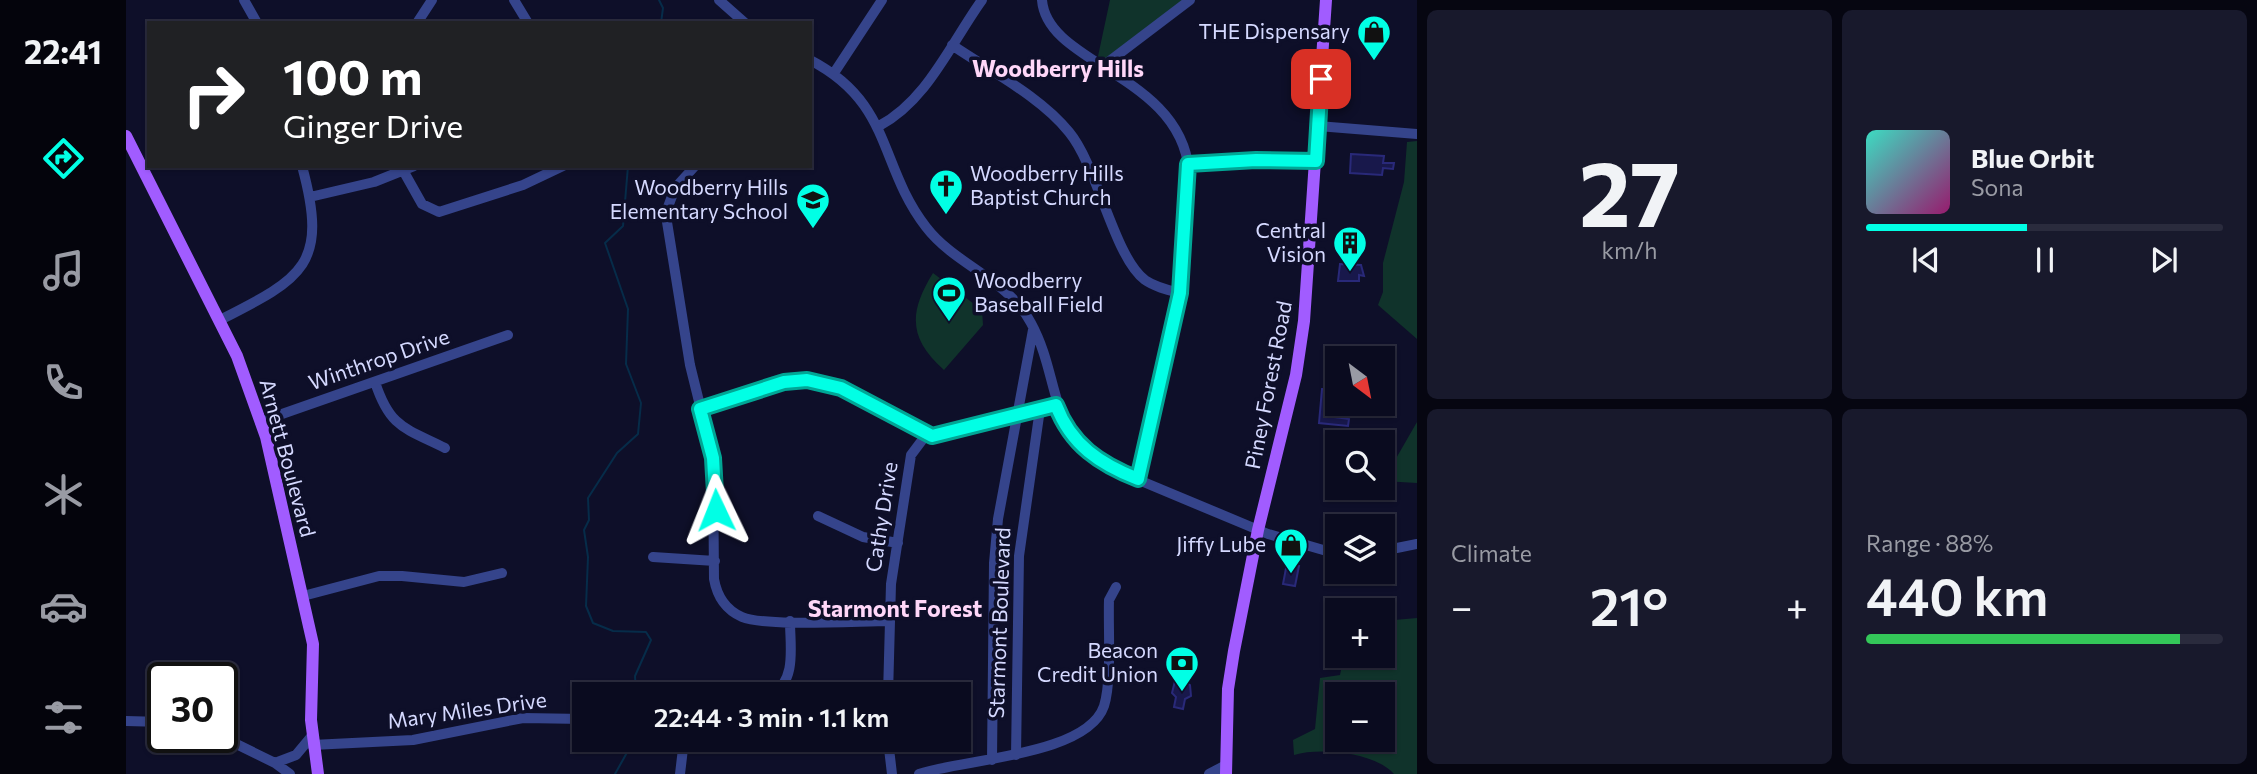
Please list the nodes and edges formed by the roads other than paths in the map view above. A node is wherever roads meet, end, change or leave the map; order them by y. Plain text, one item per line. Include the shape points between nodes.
1 (244, 0) edge
2 (432, 0) edge
3 (514, 0) edge
4 (719, 0) edge
5 (882, 0) edge
6 (982, 0) edge
7 (1042, 0) edge
8 (1190, 0) edge
9 (1326, 0) edge
10 (256, 21) edge
11 (418, 21) edge
12 (527, 21) edge
13 (743, 21) edge
14 (952, 45) junction
15 (812, 61) edge
16 (1103, 66) junction
17 (834, 73) junction
18 (879, 126) junction
19 (1318, 126) junction
20 (1417, 134) edge
21 (126, 136) edge
22 (1316, 161) junction
23 (1188, 164) junction
24 (303, 168) edge
25 (559, 168) edge
26 (693, 168) edge
27 (409, 169) edge
28 (310, 197) junction
29 (1180, 293) junction
30 (220, 320) junction
31 (1033, 328) junction
32 (508, 335) dead end
33 (375, 382) junction
34 (1056, 405) junction
35 (700, 409) junction
36 (1040, 409) junction
37 (1019, 415) junction
38 (262, 422) junction
39 (926, 435) junction
40 (445, 448) dead end
41 (1138, 479) junction
42 (818, 516) dead end
43 (1258, 530) junction
44 (898, 543) junction
45 (1417, 544) edge
46 (1395, 548) edge
47 (1325, 550) edge
48 (653, 557) dead end
49 (715, 561) junction
50 (502, 573) dead end
51 (1116, 587) dead end
52 (303, 596) junction
53 (790, 621) junction
54 (889, 621) junction
55 (785, 682) edge
56 (888, 682) edge
57 (572, 719) edge
58 (126, 721) edge
59 (147, 722) edge
60 (312, 741) junction
61 (238, 745) edge
62 (683, 752) edge
63 (889, 752) edge
64 (1016, 755) junction
65 (992, 760) junction
66 (275, 762) junction
67 (1226, 769) edge
68 (290, 774) edge
69 (318, 774) edge
70 (680, 774) edge
71 (892, 774) edge
72 (919, 774) edge
73 (1209, 774) edge

1 - 10 street
2 - 11 street
3 - 12 street
4 - 13 street
5 - 17 street
6 - 14 street
7 - 16 street via 1055,30
8 - 16 street
9 - 19 main road, Piney Forest Road
14 - 18 street via 916,97
14 - 29 street via 1040,106 1069,132 1086,159 1132,266 1154,285
15 - 17 street
16 - 23 street via 1163,110 1178,131
17 - 18 street via 861,99
18 - 31 street via 909,201 926,227 958,257 1004,288
19 - 20 street
19 - 22 main road, Piney Forest Road
21 - 30 main road, Arnett Boulevard
22 - 23 street
22 - 43 main road, Piney Forest Road via 1302,335
23 - 29 street
24 - 28 street
25 - 27 street via 523,185 439,212 422,204
26 - 35 street via 676,188 667,222
27 - 28 street
28 - 30 street via 313,236 296,274 278,290
29 - 41 street
30 - 38 main road, Arnett Boulevard
31 - 34 street
31 - 37 street, Starmont Boulevard
32 - 33 street, Winthrop Drive
33 - 38 street, Winthrop Drive
33 - 40 street via 392,419
34 - 36 street
34 - 41 street via 1069,431 1090,454
35 - 39 street via 784,382 807,380 841,388
35 - 49 street via 713,458
36 - 37 street
36 - 64 street, Starmont Boulevard via 1018,556
37 - 39 street via 938,436
37 - 65 street, Starmont Boulevard via 994,563
38 - 52 main road, Arnett Boulevard
39 - 44 street, Cathy Drive via 911,455
41 - 43 street
42 - 44 street via 848,532
43 - 47 street
43 - 67 main road, Piney Forest Road via 1228,689
44 - 54 street, Cathy Drive
45 - 46 street
48 - 49 street
49 - 53 street via 718,592 733,612 757,620
50 - 52 street via 464,582 379,576
51 - 64 street via 1109,600 1106,696 1101,712 1087,728
52 - 60 main road, Arnett Boulevard via 314,660
53 - 54 street
53 - 55 street via 789,674
54 - 56 street, Cathy Drive
57 - 60 street, Mary Miles Drive via 523,718 413,740
58 - 59 street
60 - 66 street via 296,755
60 - 69 main road, Arnett Boulevard
61 - 66 street
62 - 70 street
63 - 71 street
64 - 65 street
65 - 72 street
66 - 68 street
67 - 73 street

